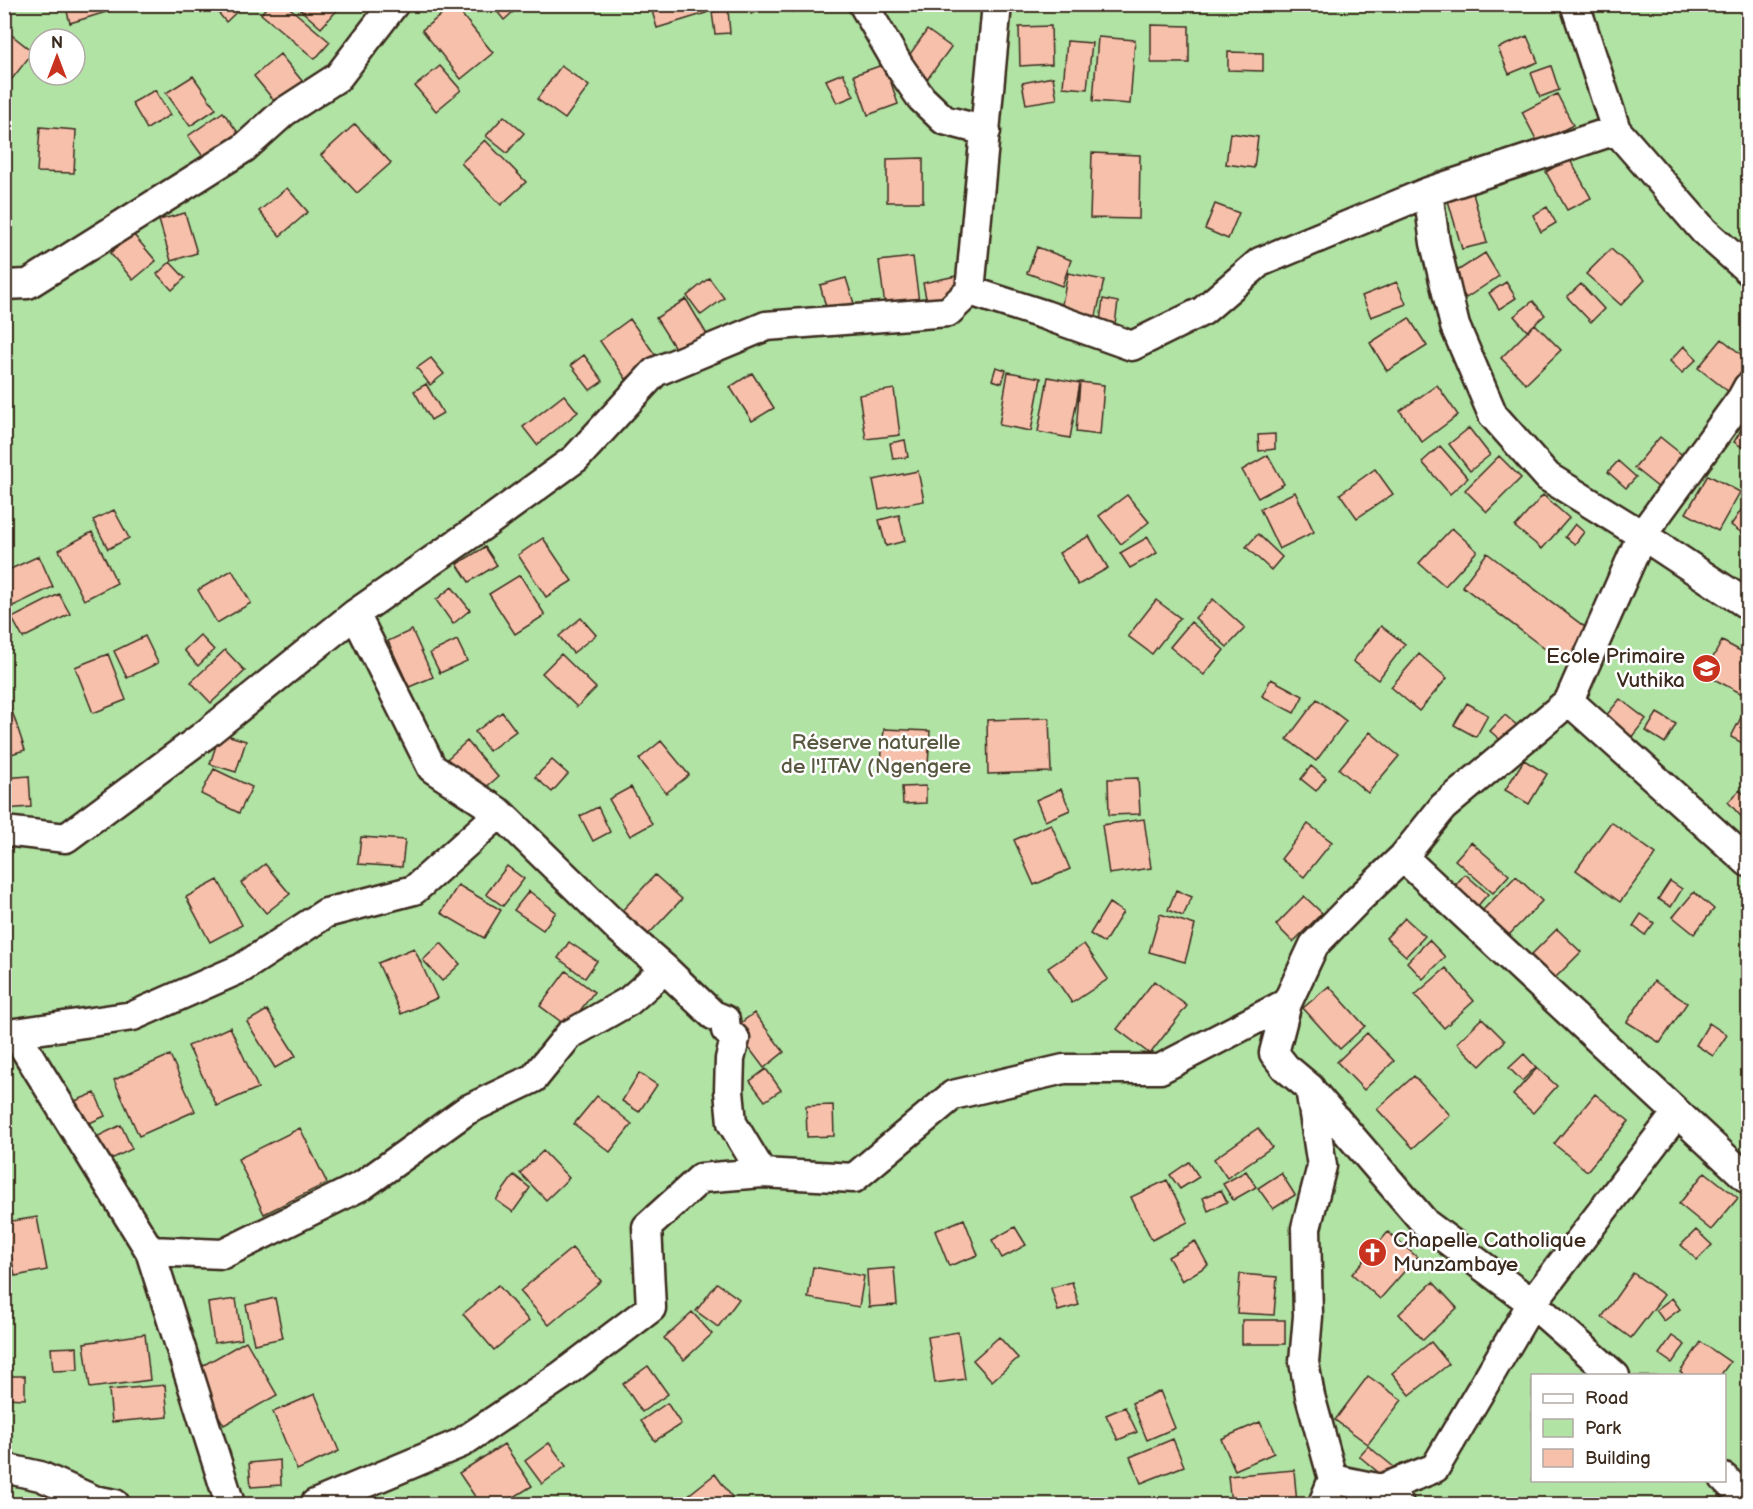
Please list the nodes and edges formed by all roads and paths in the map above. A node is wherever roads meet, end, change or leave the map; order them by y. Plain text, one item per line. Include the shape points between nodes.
1 (394, 4) edge
2 (863, 4) edge
3 (997, 4) edge
4 (1575, 4) edge
5 (1616, 130) junction
6 (986, 131) junction
7 (1428, 192) junction
8 (1749, 270) edge
9 (4, 285) edge
10 (970, 291) junction
11 (1749, 387) edge
12 (1642, 535) junction
13 (1749, 605) edge
14 (356, 614) junction
15 (1569, 701) junction
16 (500, 813) junction
17 (4, 831) edge
18 (1403, 857) junction
19 (1749, 862) edge
20 (665, 969) junction
21 (1287, 1003) junction
22 (10, 1034) edge
23 (1310, 1088) junction
24 (1677, 1113) junction
25 (762, 1173) junction
26 (1749, 1179) edge
27 (150, 1251) junction
28 (1532, 1303) junction
29 (1613, 1374) edge
30 (4, 1468) edge
31 (1726, 1479) edge
32 (1328, 1492) edge
33 (1390, 1497) edge
34 (1749, 1502) edge
35 (115, 1504) edge
36 (230, 1504) edge
37 (315, 1504) edge

1 - 9 street via 338,77 284,112 244,148 28,284
2 - 6 street via 921,98 944,120
3 - 6 street
4 - 5 street
5 - 7 street
5 - 8 street via 1704,231
6 - 10 street
7 - 10 street via 1260,262 1203,310 1132,346
7 - 12 street via 1435,243 1455,326 1493,415 1548,477
10 - 14 street via 948,312 766,326 655,372 576,458
11 - 12 street
12 - 13 street
12 - 15 street
14 - 16 street via 432,768
14 - 17 street via 206,734 66,838
15 - 18 street via 1443,807
15 - 19 street
16 - 20 street
16 - 22 street via 414,890 326,913 242,968 133,1016
18 - 21 street via 1314,945
18 - 24 street
20 - 25 street via 713,1015 725,1020 726,1030 735,1039 730,1059 732,1123
20 - 27 street via 629,1001 569,1035 534,1078 467,1110 363,1185 223,1254
21 - 23 street via 1274,1053
21 - 25 street via 1160,1069 1064,1069 953,1095 854,1178
22 - 27 street
23 - 28 street via 1426,1224
23 - 32 street via 1322,1166 1306,1228 1308,1316 1304,1362
24 - 26 street
24 - 28 street
25 - 37 street via 701,1178 647,1227 651,1308 570,1369 461,1443
27 - 36 street
28 - 29 street
28 - 33 street via 1435,1468
30 - 35 street via 40,1476 94,1500
31 - 34 street
32 - 33 street

